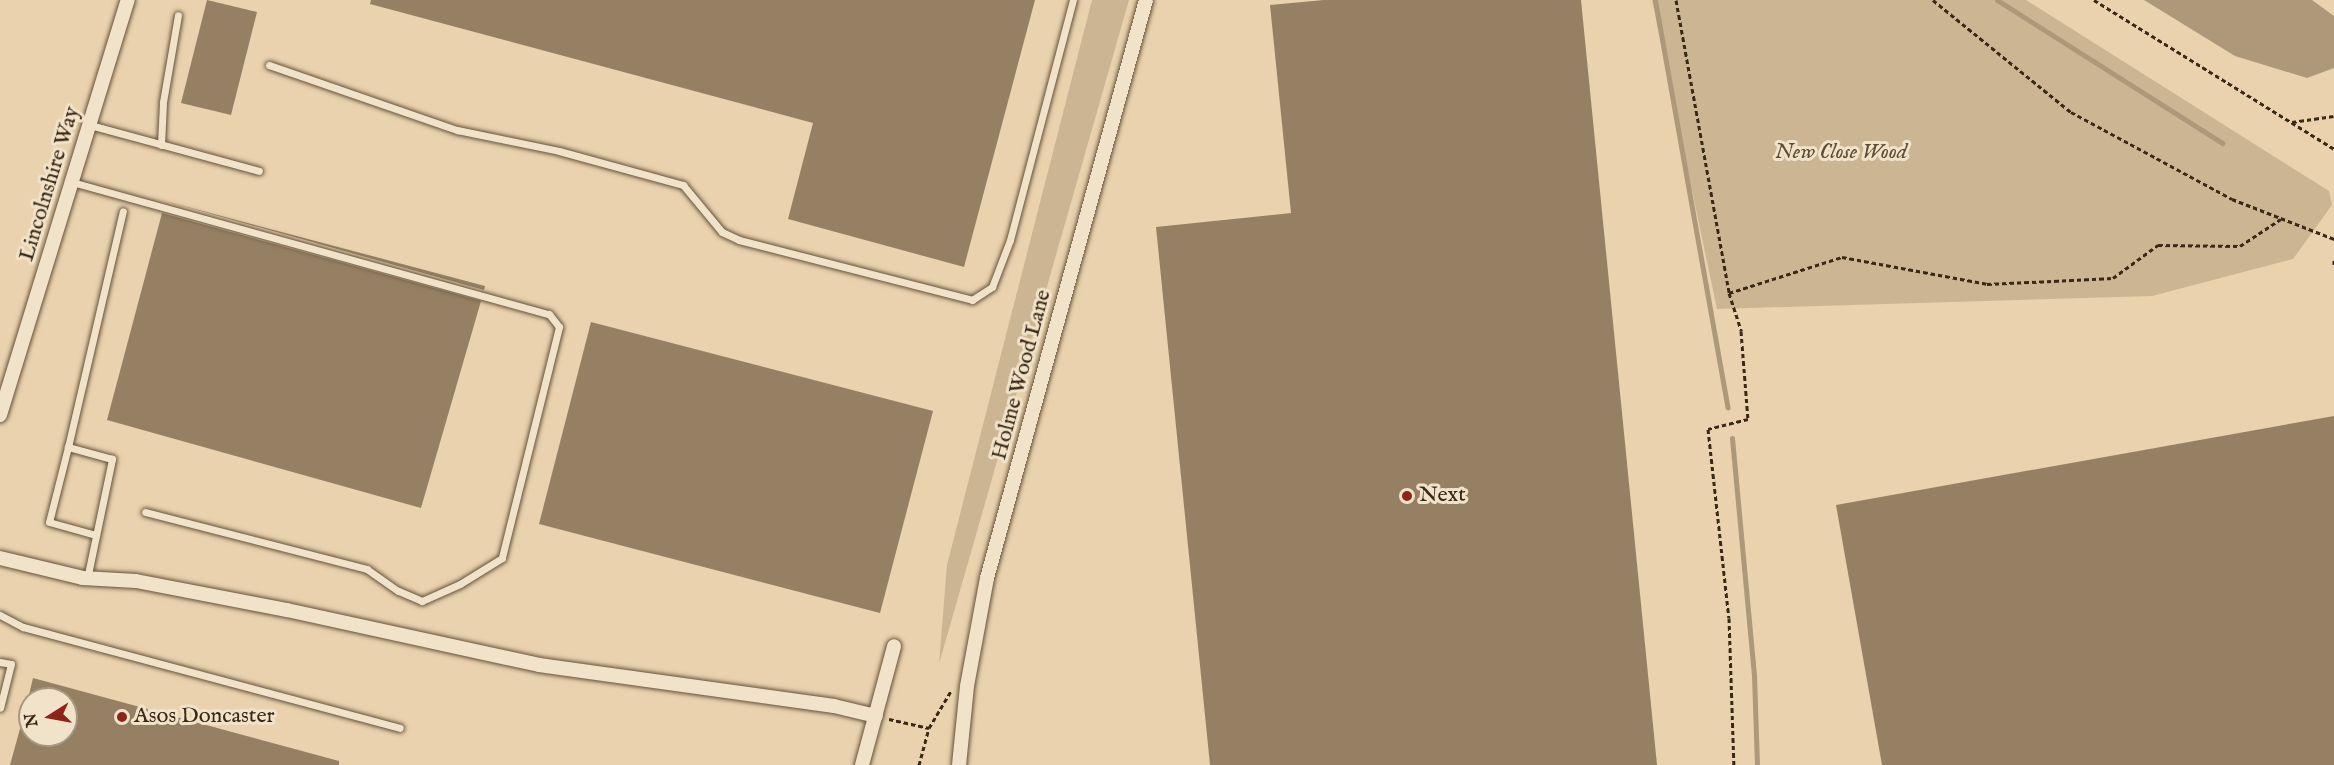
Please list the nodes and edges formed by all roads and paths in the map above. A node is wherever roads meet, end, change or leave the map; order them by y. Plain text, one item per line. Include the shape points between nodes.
1 (128, 0) edge
2 (1073, 0) edge
3 (1146, 0) edge
4 (1676, 0) edge
5 (1933, 0) edge
6 (2094, 0) edge
7 (178, 15) dead end
8 (269, 65) dead end
9 (2334, 116) edge
10 (2291, 122) junction
11 (90, 125) junction
12 (161, 145) junction
13 (2334, 148) edge
14 (258, 171) dead end
15 (72, 182) junction
16 (123, 212) dead end
17 (2281, 219) junction
18 (2334, 239) edge
19 (2334, 260) edge
20 (2334, 266) edge
21 (1729, 293) junction
22 (0, 415) edge
23 (68, 447) junction
24 (145, 512) dead end
25 (96, 535) junction
26 (0, 558) edge
27 (87, 579) junction
28 (0, 615) edge
29 (894, 646) dead end
30 (0, 662) edge
31 (967, 686) junction
32 (0, 708) edge
33 (876, 716) junction
34 (400, 728) dead end
35 (929, 728) junction
36 (862, 765) edge
37 (919, 765) edge
38 (959, 765) edge
39 (1734, 765) edge

1 - 11 street, Lincolnshire Way
2 - 8 lane via 1010,240 992,287 972,300 739,240 722,232 683,185 457,129
3 - 31 street, Holme Wood Lane via 987,578
4 - 21 path
5 - 17 path via 2071,112 2232,200
6 - 10 path
7 - 12 lane via 165,84
9 - 10 path
10 - 13 path
11 - 12 lane
11 - 15 street, Lincolnshire Way
12 - 14 lane
15 - 22 street, Lincolnshire Way
15 - 24 lane via 549,314 559,327 502,558 460,584 422,601 398,591 367,569
16 - 23 lane
17 - 18 path
17 - 21 path via 2240,246 2158,245 2113,278 1988,284 1842,258
19 - 20 path
21 - 39 path via 1741,331 1748,419 1708,429 1729,618
23 - 25 lane via 112,459
23 - 25 lane via 49,522
25 - 27 lane
26 - 27 street
27 - 33 street via 194,592 539,665 834,705
28 - 34 lane via 24,627
29 - 33 street
30 - 32 lane via 11,664
31 - 35 path via 953,688
31 - 38 street, Holme Wood Lane
33 - 35 path
33 - 36 street
35 - 37 path

